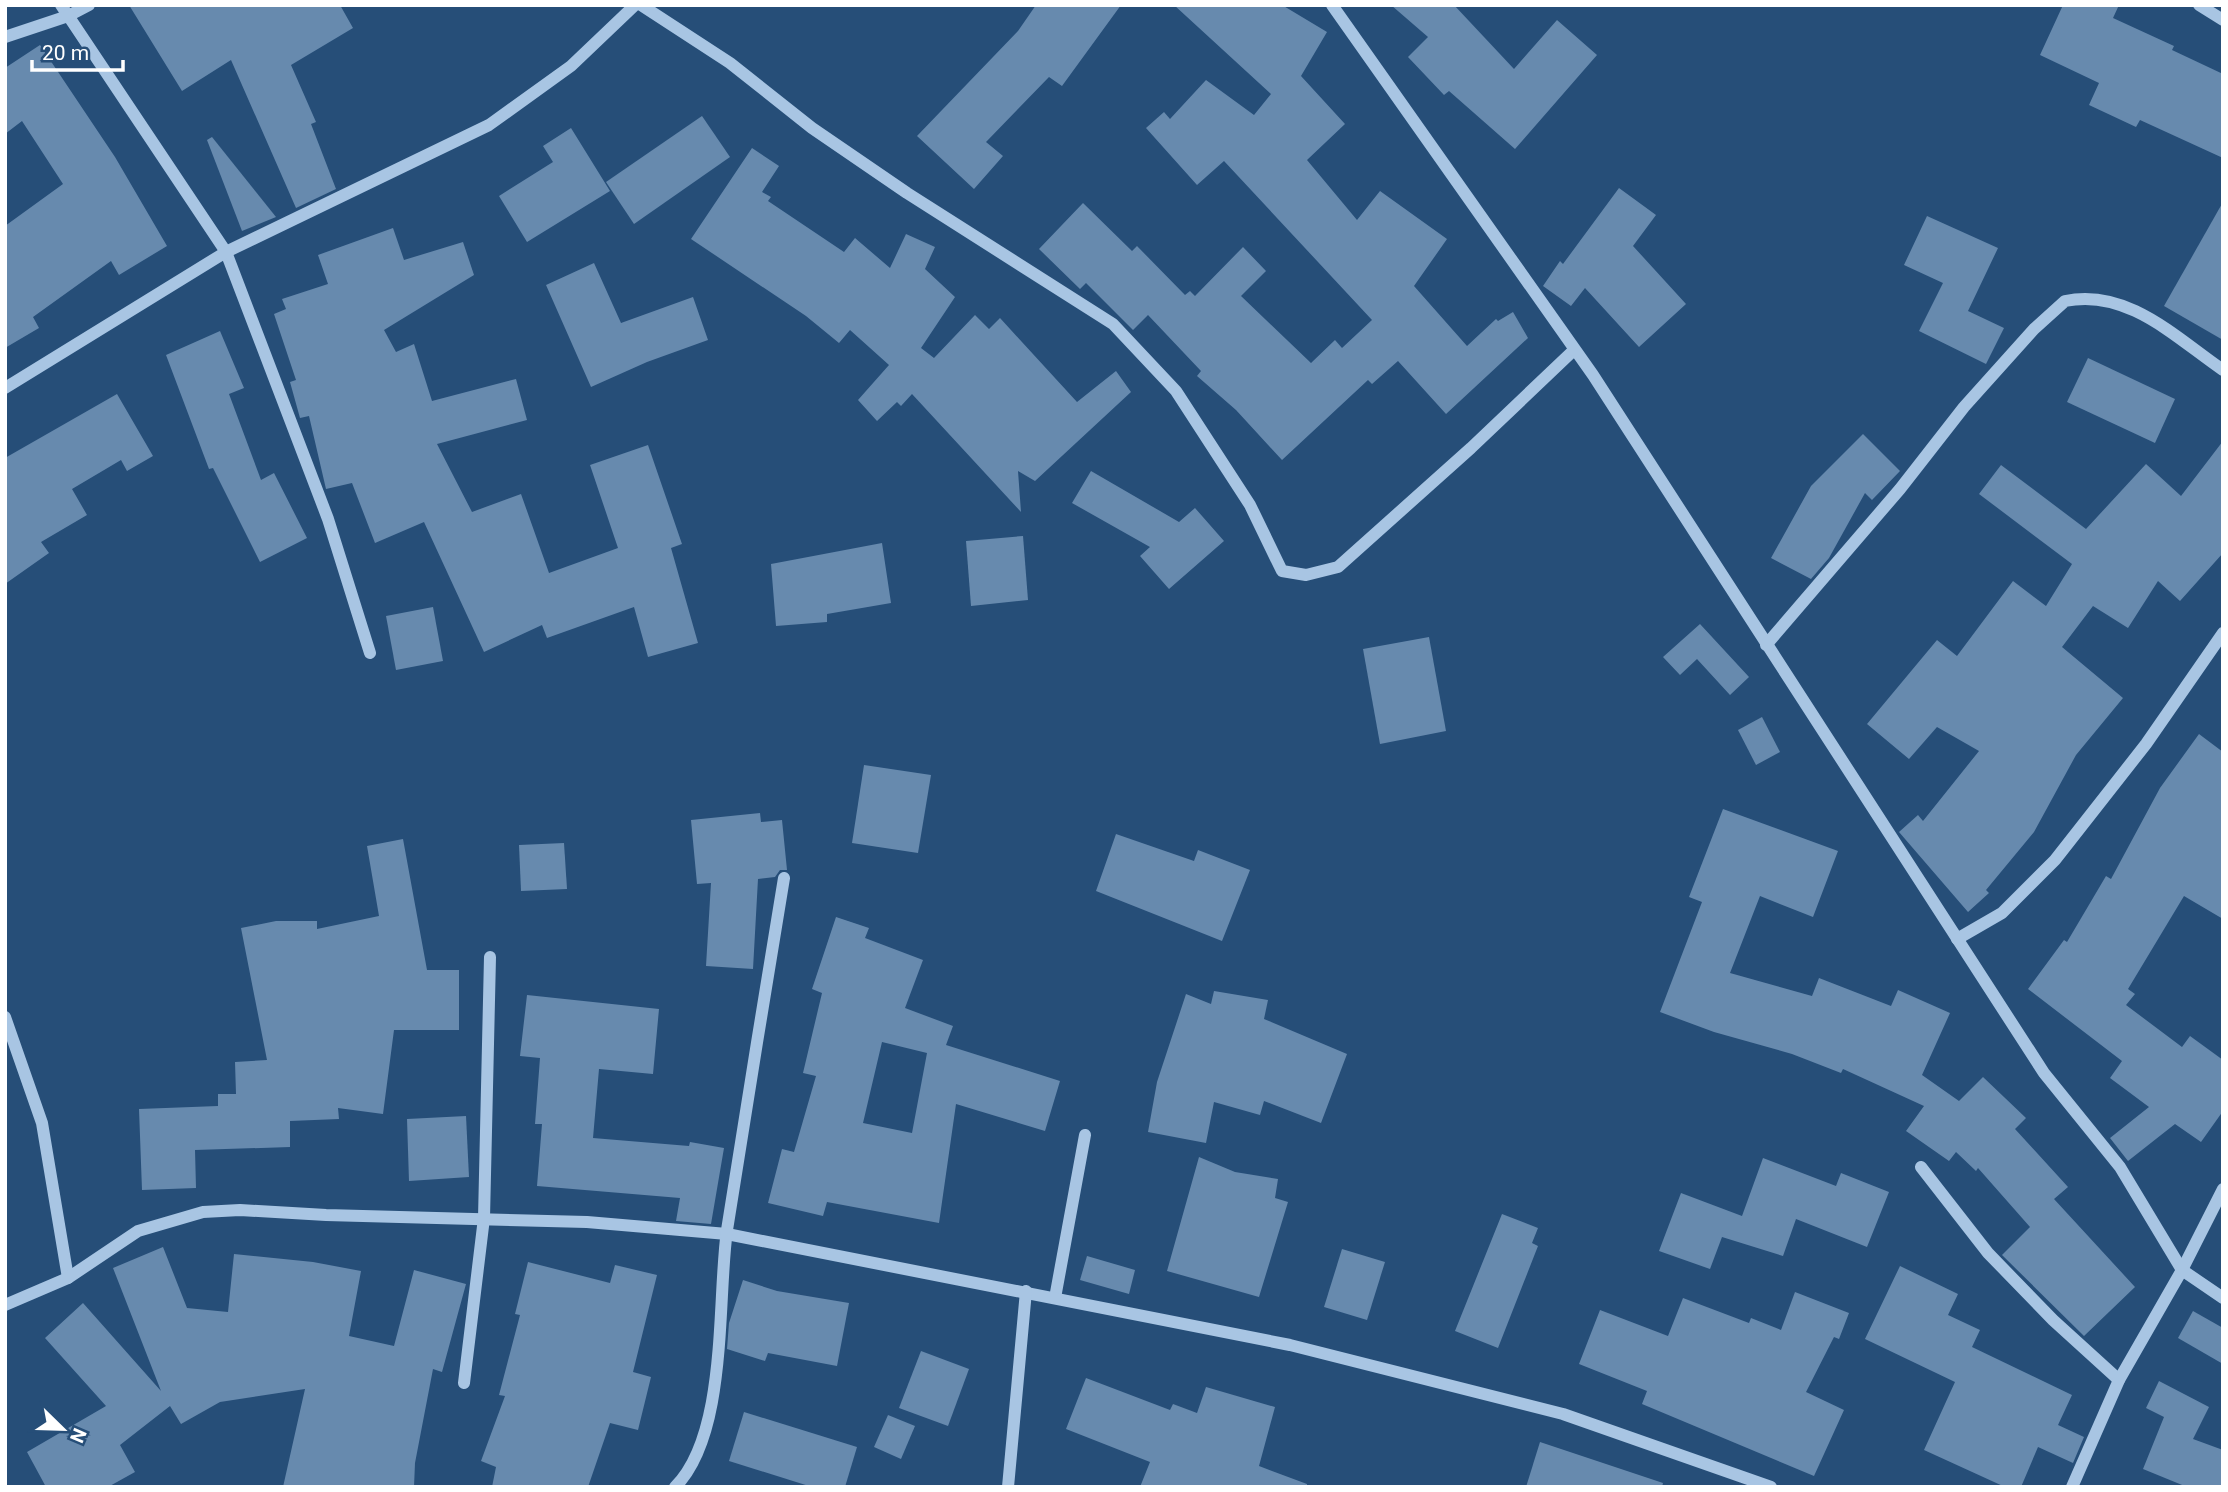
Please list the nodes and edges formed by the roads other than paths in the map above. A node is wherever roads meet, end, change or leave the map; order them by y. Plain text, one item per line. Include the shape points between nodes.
1 (89, 5) edge
2 (635, 5) edge
3 (641, 5) edge
4 (1332, 5) edge
5 (2199, 5) edge
6 (64, 11) edge
7 (2223, 20) edge
8 (5, 37) edge
9 (226, 252) junction
10 (1574, 350) junction
11 (2223, 370) edge
12 (5, 388) edge
13 (2223, 633) edge
14 (1766, 645) junction
15 (370, 653) dead end
16 (784, 878) dead end
17 (1957, 939) junction
18 (490, 957) dead end
19 (5, 1017) edge
20 (1085, 1135) dead end
21 (1921, 1167) dead end
22 (2223, 1189) edge
23 (484, 1218) junction
24 (727, 1234) junction
25 (2182, 1270) junction
26 (68, 1278) junction
27 (1026, 1291) junction
28 (1055, 1298) junction
29 (2223, 1298) edge
30 (5, 1305) edge
31 (2119, 1380) junction
32 (464, 1382) dead end
33 (675, 1487) edge
34 (1008, 1487) edge
35 (1771, 1487) edge
36 (2072, 1487) edge

1 - 6 street
2 - 9 street via 571,66 489,125
3 - 10 street via 730,63 812,128 907,193 1113,324 1176,391 1250,505 1282,571 1306,575 1338,567
4 - 10 street
5 - 7 street
6 - 8 street
6 - 9 street
9 - 12 street
9 - 15 street via 328,519
10 - 14 street
11 - 14 street via 2132,307 2106,299 2065,300 1964,407
13 - 17 street via 2146,744 2054,859 2002,913
14 - 17 street
16 - 24 street
17 - 25 street via 2044,1073 2120,1167
18 - 23 street
19 - 26 street via 42,1123
20 - 28 street
21 - 31 street via 1988,1253
22 - 25 street
23 - 24 street
23 - 26 street via 203,1212 138,1231
23 - 32 street
24 - 27 street
24 - 33 street via 715,1385 701,1443
25 - 29 street
25 - 31 street
26 - 30 street
27 - 28 street
27 - 34 street
28 - 35 street via 1290,1345 1563,1414
31 - 36 street

